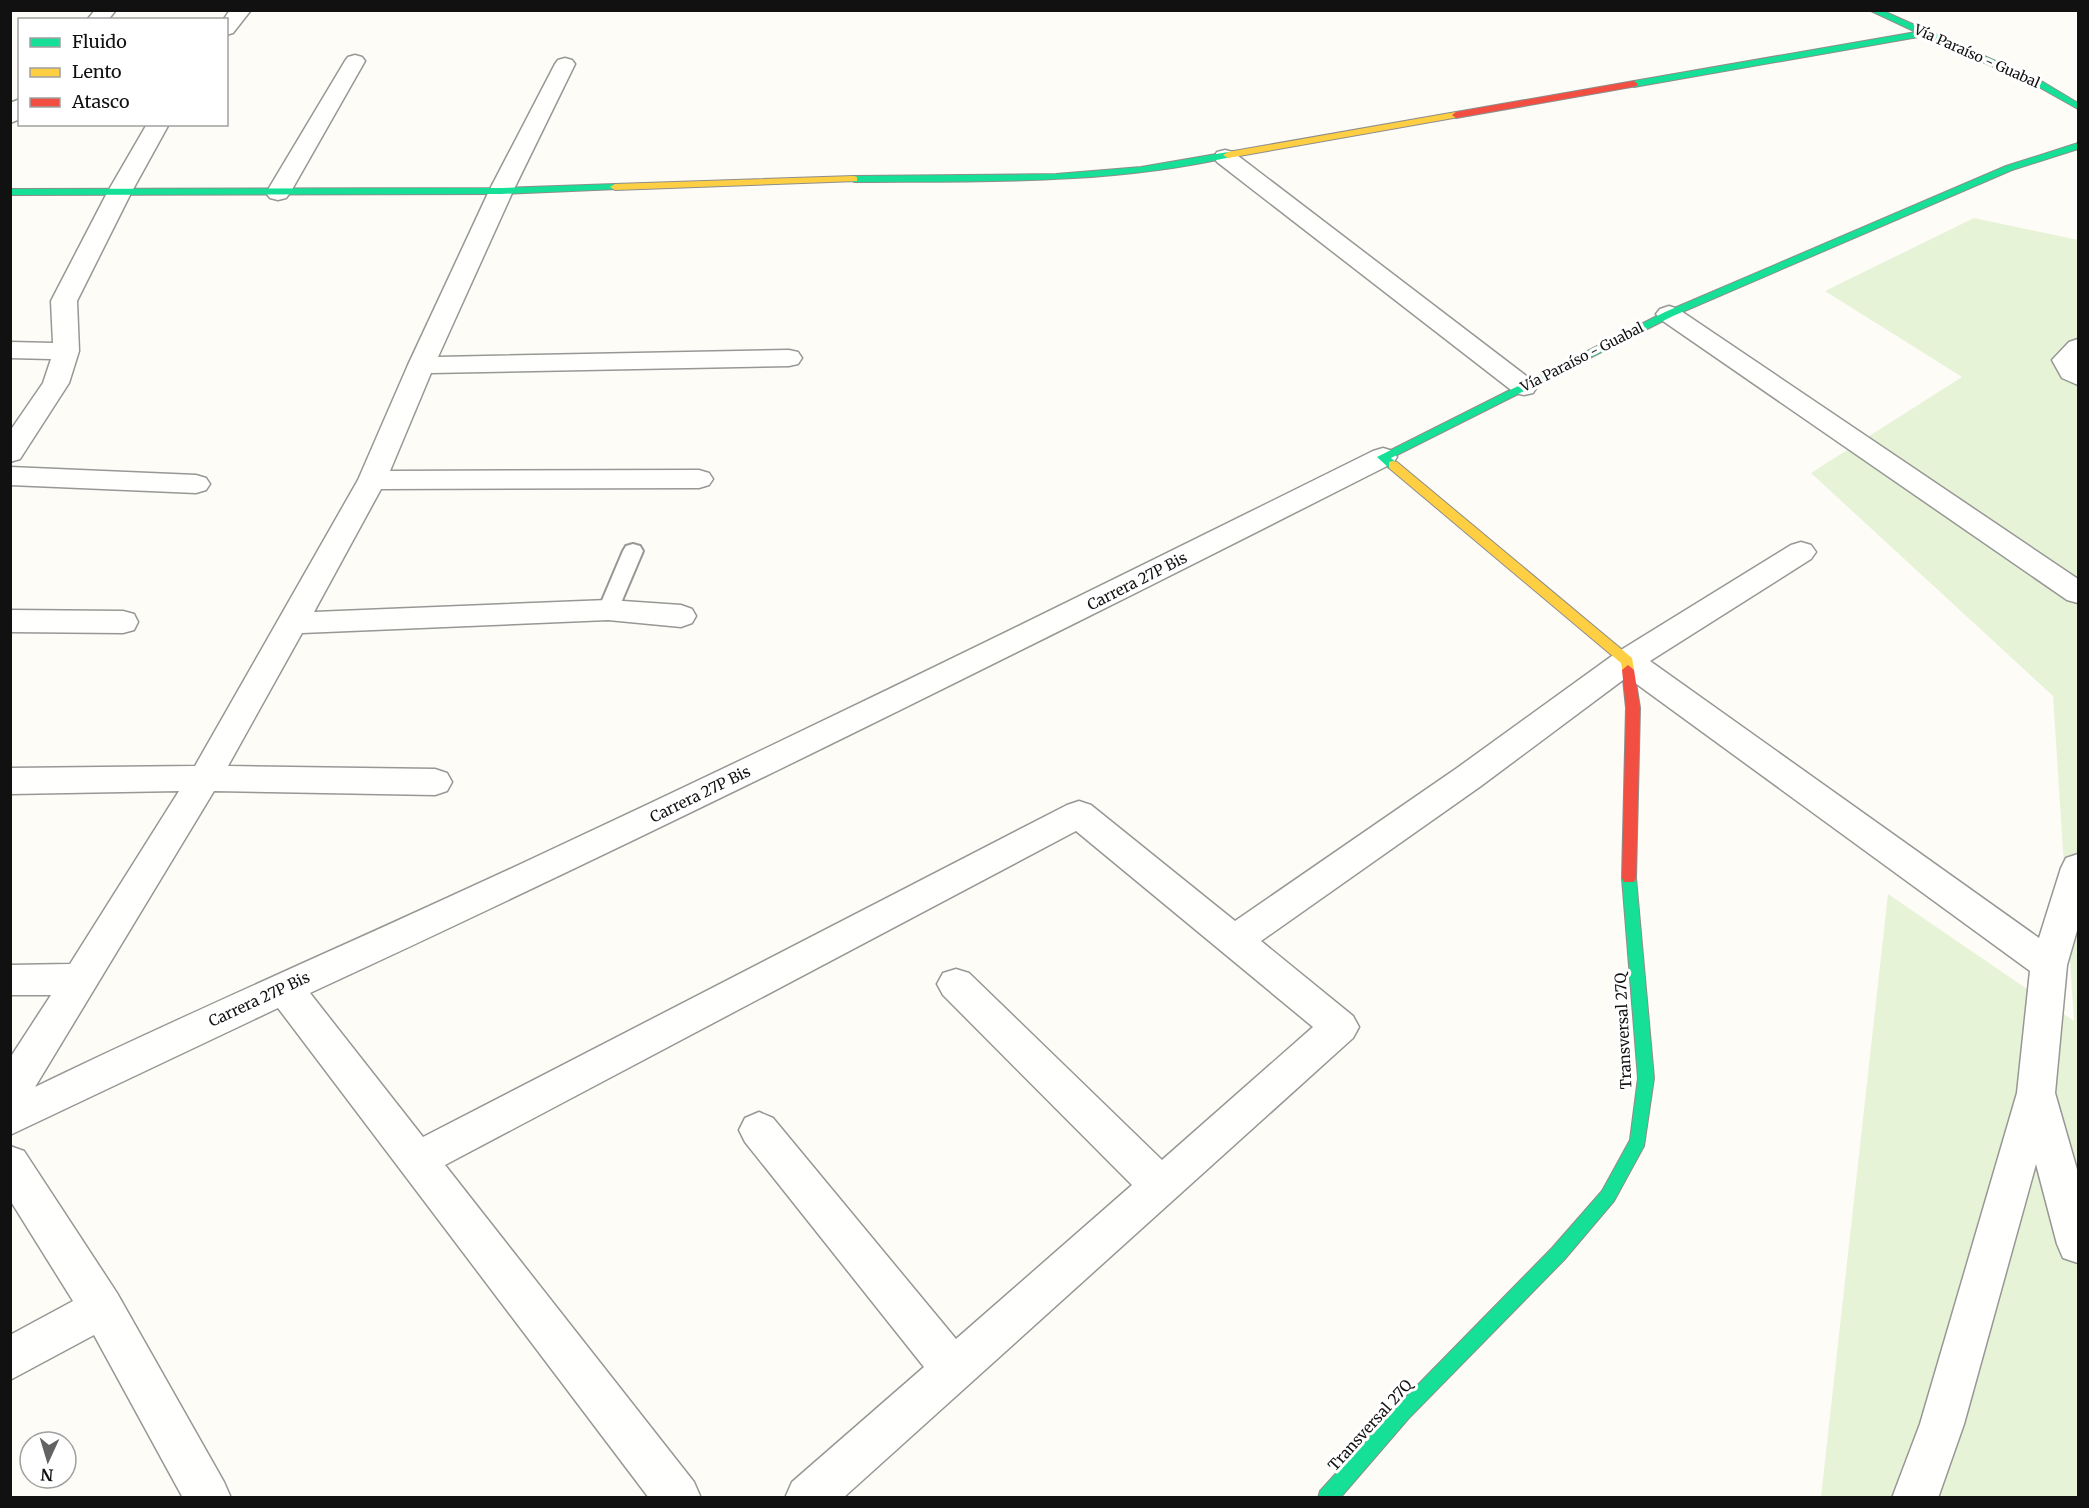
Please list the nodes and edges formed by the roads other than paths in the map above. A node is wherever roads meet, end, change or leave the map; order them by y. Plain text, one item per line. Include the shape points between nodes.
1 (241, 10) edge
2 (1873, 10) edge
3 (228, 26) edge
4 (1925, 33) junction
5 (355, 61) dead end
6 (565, 64) dead end
7 (2079, 106) edge
8 (157, 126) edge
9 (2079, 146) edge
10 (1225, 157) junction
11 (501, 191) junction
12 (10, 192) edge
13 (120, 193) junction
14 (278, 193) junction
15 (1669, 314) junction
16 (2079, 347) edge
17 (10, 350) edge
18 (66, 351) junction
19 (789, 358) dead end
20 (421, 365) junction
21 (2079, 377) edge
22 (1524, 387) junction
23 (10, 453) edge
24 (1383, 457) junction
25 (10, 476) edge
26 (699, 479) dead end
27 (372, 480) junction
28 (196, 484) dead end
29 (633, 551) dead end
30 (1801, 552) dead end
31 (2079, 593) edge
32 (608, 610) junction
33 (681, 616) dead end
34 (10, 621) edge
35 (123, 622) dead end
36 (294, 623) junction
37 (1627, 661) junction
38 (205, 778) junction
39 (10, 781) edge
40 (435, 782) dead end
41 (2079, 868) edge
42 (1234, 941) junction
43 (2049, 964) junction
44 (80, 979) junction
45 (10, 980) edge
46 (956, 984) dead end
47 (284, 988) junction
48 (10, 1093) edge
49 (2036, 1094) junction
50 (10, 1118) edge
51 (759, 1130) dead end
52 (417, 1160) junction
53 (10, 1164) edge
54 (1161, 1186) junction
55 (2079, 1244) edge
56 (102, 1308) junction
57 (10, 1359) edge
58 (953, 1370) junction
59 (208, 1497) edge
60 (678, 1497) edge
61 (808, 1497) edge
62 (1327, 1497) edge
63 (1915, 1497) edge

1 - 3 street
2 - 4 street, Vía Paraíso - Guabal
4 - 7 street, Vía Paraíso - Guabal via 2040,84
4 - 10 street
5 - 14 street
6 - 11 street
8 - 13 street
9 - 15 street, Vía Paraíso - Guabal via 2010,168
10 - 11 street via 1141,170 1056,177 784,180
10 - 22 street
11 - 14 street
11 - 20 street
12 - 13 street
13 - 14 street
13 - 18 street via 64,301
15 - 22 street, Vía Paraíso - Guabal
15 - 31 street
16 - 21 street via 2066,360 2071,372
17 - 18 street
18 - 23 street via 56,383
19 - 20 street
20 - 27 street
22 - 24 street, Vía Paraíso - Guabal
24 - 37 street
24 - 47 street, Carrera 27P Bis via 1146,577 596,844
25 - 28 street
26 - 27 street
27 - 36 street
29 - 32 lane
30 - 37 street
32 - 33 street
32 - 36 street
34 - 35 street
36 - 38 street
37 - 42 street via 1470,777
37 - 43 street
37 - 62 street, Transversal 27Q via 1634,708 1629,882 1646,1078 1638,1141 1608,1196 1558,1254 1403,1412
38 - 39 street
38 - 40 street
38 - 44 street
41 - 43 street
42 - 52 street via 1079,814
42 - 54 street via 1340,1027
43 - 49 street
44 - 45 street
44 - 48 street
46 - 54 street
47 - 50 street, Carrera 27P Bis
47 - 52 street
49 - 55 street
49 - 63 street via 1942,1424
51 - 58 street
52 - 60 street
53 - 56 street
54 - 58 street
56 - 57 street
56 - 59 street
58 - 61 street

